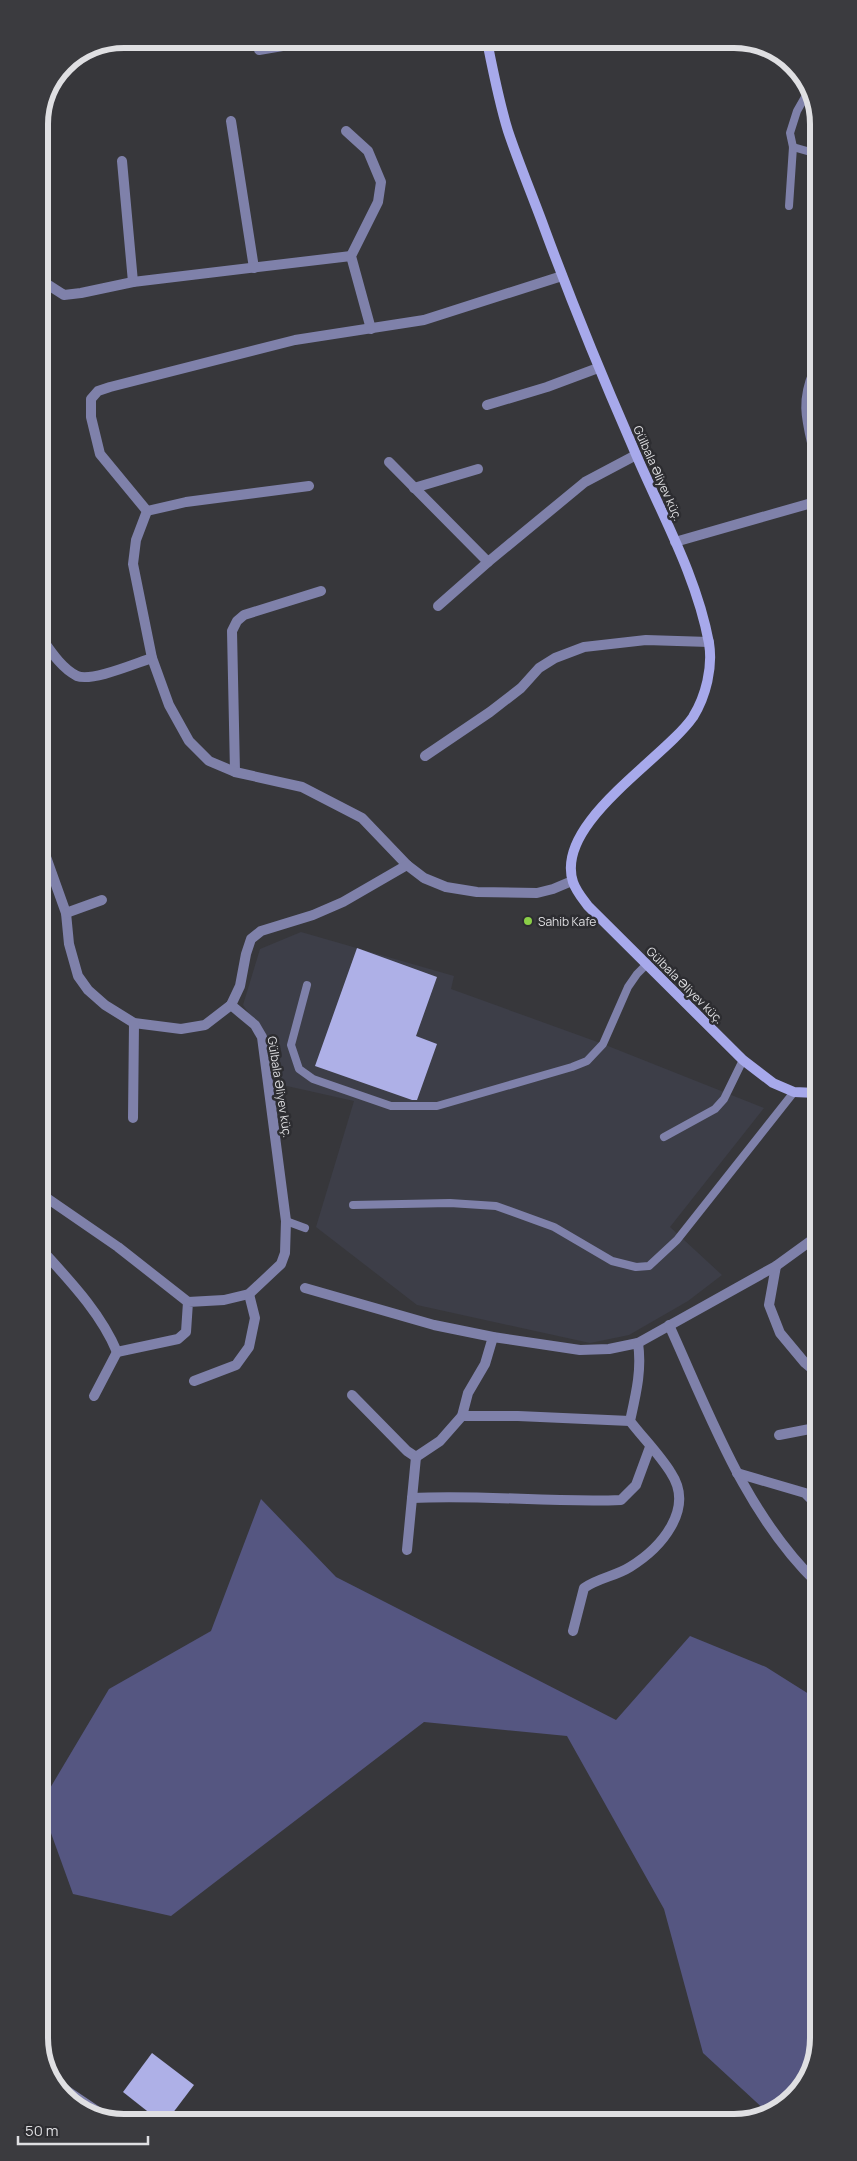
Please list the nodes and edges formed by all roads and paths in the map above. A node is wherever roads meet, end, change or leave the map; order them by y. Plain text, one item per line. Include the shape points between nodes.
1 (271, 48) edge
2 (489, 48) edge
3 (259, 50) dead end
4 (805, 98) edge
5 (231, 121) dead end
6 (346, 131) dead end
7 (793, 147) junction
8 (810, 152) edge
9 (122, 161) dead end
10 (789, 206) dead end
11 (351, 256) junction
12 (254, 268) junction
13 (562, 276) junction
14 (133, 282) junction
15 (48, 287) edge
16 (371, 329) junction
17 (598, 368) junction
18 (810, 382) edge
19 (487, 405) dead end
20 (810, 434) edge
21 (636, 455) junction
22 (389, 462) dead end
23 (478, 469) dead end
24 (309, 486) dead end
25 (414, 488) junction
26 (810, 503) edge
27 (147, 511) junction
28 (676, 542) junction
29 (488, 562) junction
30 (321, 590) dead end
31 (438, 606) dead end
32 (709, 642) junction
33 (48, 645) edge
34 (152, 658) junction
35 (425, 756) dead end
36 (235, 772) junction
37 (48, 863) edge
38 (407, 865) junction
39 (572, 881) junction
40 (102, 900) dead end
41 (66, 913) junction
42 (647, 964) junction
43 (307, 985) dead end
44 (231, 1005) junction
45 (134, 1023) junction
46 (743, 1060) junction
47 (794, 1092) junction
48 (810, 1093) edge
49 (133, 1118) dead end
50 (664, 1136) dead end
51 (47, 1198) edge
52 (353, 1205) dead end
53 (286, 1221) junction
54 (305, 1228) dead end
55 (810, 1241) edge
56 (47, 1256) edge
57 (776, 1266) junction
58 (304, 1288) dead end
59 (249, 1294) junction
60 (188, 1302) junction
61 (669, 1325) junction
62 (493, 1337) junction
63 (638, 1343) junction
64 (117, 1352) junction
65 (810, 1367) edge
66 (194, 1381) dead end
67 (352, 1395) dead end
68 (94, 1396) dead end
69 (462, 1416) junction
70 (630, 1421) junction
71 (810, 1429) edge
72 (779, 1435) dead end
73 (650, 1447) junction
74 (416, 1457) junction
75 (736, 1473) junction
76 (412, 1498) junction
77 (810, 1498) edge
78 (407, 1550) dead end
79 (810, 1577) edge
80 (573, 1631) dead end

1 - 3 street
2 - 13 street, Gülbala Əliyev küç. via 508,130
4 - 7 lane via 790,133
5 - 12 street
6 - 11 street via 368,151 381,182 378,202
7 - 8 lane
7 - 10 lane
9 - 14 street
11 - 12 street
11 - 16 street
12 - 14 street
13 - 16 street via 424,320
13 - 17 street, Gülbala Əliyev küç.
14 - 15 street via 64,295
16 - 27 street via 295,340 98,391 91,399 90,417 100,454
17 - 19 street
17 - 21 street, Gülbala Əliyev küç.
18 - 20 street via 806,391
21 - 28 street, Gülbala Əliyev küç.
21 - 29 street via 585,482
22 - 25 street
23 - 25 street
24 - 27 street via 186,502
25 - 29 street
26 - 28 street
27 - 34 street via 136,540 133,564
28 - 32 street, Gülbala Əliyev küç.
29 - 31 street
30 - 36 street via 244,616 232,631
32 - 35 street via 646,640 584,647 555,658 539,668 521,688 490,712
32 - 39 street, Gülbala Əliyev küç. via 711,659 701,702 675,738 586,824 574,847
33 - 34 street via 68,670 79,677 95,676
34 - 36 street via 169,705 189,741 209,761
36 - 38 street via 302,787 362,818
37 - 41 street
38 - 39 street via 438,884 477,892 537,893
38 - 44 street via 342,902 261,931 251,939 240,986
39 - 42 street, Gülbala Əliyev küç. via 588,906
40 - 41 street
41 - 45 street via 78,976 105,1006
42 - 43 lane via 628,987 603,1044 587,1061 438,1106 390,1106 313,1079 299,1069 291,1044
42 - 46 street, Gülbala Əliyev küç.
44 - 45 street via 205,1025 189,1028
44 - 53 street, Gülbala Əliyev küç. via 255,1025 262,1037
45 - 49 street
46 - 47 street, Gülbala Əliyev küç. via 773,1083
46 - 50 lane via 724,1099 715,1109
47 - 48 street
47 - 52 lane via 677,1240 649,1266 636,1267 612,1261 554,1227 496,1206 450,1203
51 - 60 street via 118,1247
53 - 54 lane
53 - 59 street, Gülbala Əliyev küç. via 285,1253 281,1264
55 - 57 street
56 - 64 street via 109,1332
57 - 61 street
57 - 65 street via 769,1305 780,1333
58 - 62 street via 434,1325
59 - 60 street, Gülbala Əliyev küç. via 224,1300
59 - 66 street via 255,1318 249,1347 236,1365
60 - 64 street via 186,1332 178,1339
61 - 63 street
61 - 75 street
62 - 63 street via 580,1350
62 - 69 street via 485,1364 468,1392
63 - 70 street via 639,1375
64 - 68 street
67 - 74 street via 407,1452
69 - 70 street
69 - 74 street via 440,1441
70 - 73 street
71 - 72 street
73 - 76 street via 636,1485 621,1500
73 - 80 street via 672,1473 680,1493 671,1529 630,1568 584,1588
74 - 76 street
75 - 77 street via 805,1493
75 - 79 street via 764,1518
76 - 78 street

